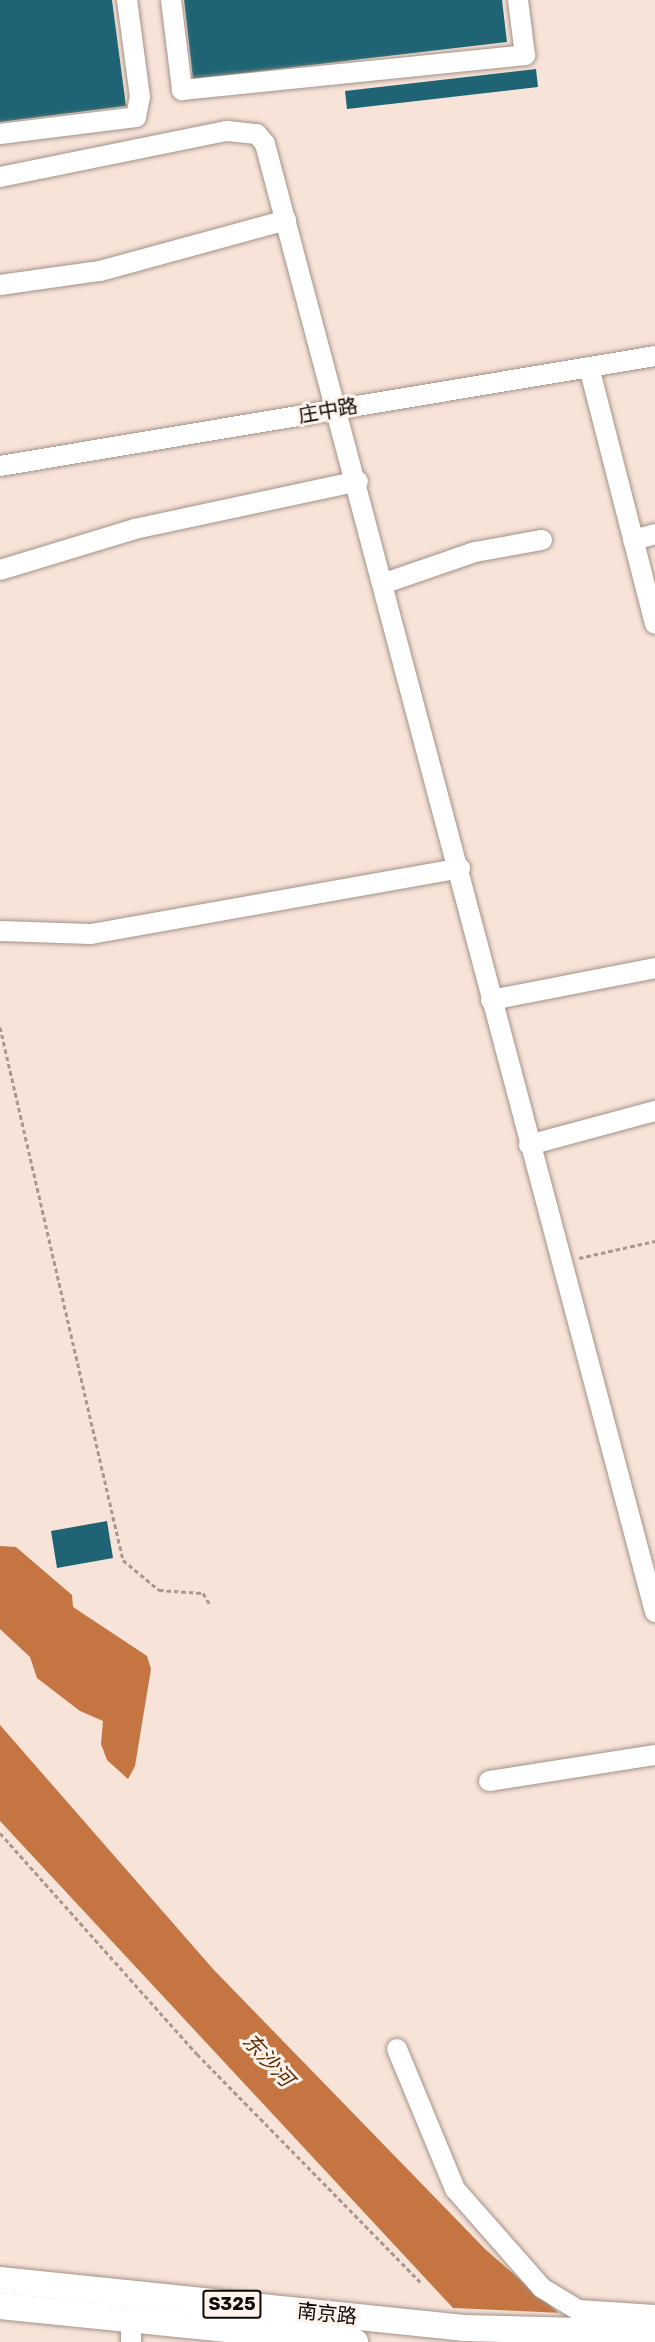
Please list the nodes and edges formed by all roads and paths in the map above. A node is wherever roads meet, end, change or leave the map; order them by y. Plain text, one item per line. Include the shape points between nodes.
1 (127, 0) edge
2 (171, 0) edge
3 (518, 0) edge
4 (0, 134) edge
5 (0, 177) edge
6 (286, 220) junction
7 (0, 285) edge
8 (655, 356) edge
9 (589, 367) junction
10 (339, 409) junction
11 (0, 466) edge
12 (358, 481) junction
13 (655, 534) edge
14 (542, 540) dead end
15 (633, 540) junction
16 (0, 570) edge
17 (385, 583) junction
18 (655, 623) edge
19 (460, 868) junction
20 (0, 931) edge
21 (655, 968) edge
22 (491, 1000) junction
23 (0, 1027) edge
24 (655, 1111) edge
25 (529, 1145) junction
26 (655, 1241) edge
27 (559, 1262) junction
28 (209, 1603) dead end
29 (655, 1612) edge
30 (655, 1755) edge
31 (489, 1781) dead end
32 (0, 1833) edge
33 (398, 2049) dead end
34 (0, 2280) edge
35 (420, 2282) dead end
36 (0, 2306) edge
37 (655, 2315) edge
38 (131, 2330) edge
39 (655, 2333) edge
40 (212, 2334) edge
41 (355, 2342) edge

1 - 4 street via 140,97 136,117
2 - 3 street via 182,90 525,55
5 - 6 street via 168,139 244,131 257,134 266,144
6 - 7 street via 100,271
6 - 10 street
8 - 9 street, 庄中路
9 - 10 street, 庄中路
9 - 15 street
10 - 11 street, 庄中路
10 - 12 street
12 - 16 street via 135,529
12 - 17 street
13 - 15 street
14 - 17 street via 475,552
15 - 18 street
17 - 19 street
19 - 20 street via 92,934
19 - 22 street
21 - 22 street
22 - 25 street
23 - 28 path via 123,1560 159,1590 204,1593
24 - 25 street
25 - 27 street
26 - 27 path
27 - 29 street
30 - 31 street
32 - 35 path via 197,2054
33 - 37 street via 455,2189 542,2288 578,2310
34 - 39 main road, 南京路 / S325 via 464,2328
36 - 38 main road, 南京路 / S325
38 - 40 main road, 南京路 / S325
40 - 41 main road, 南京路 / S325

